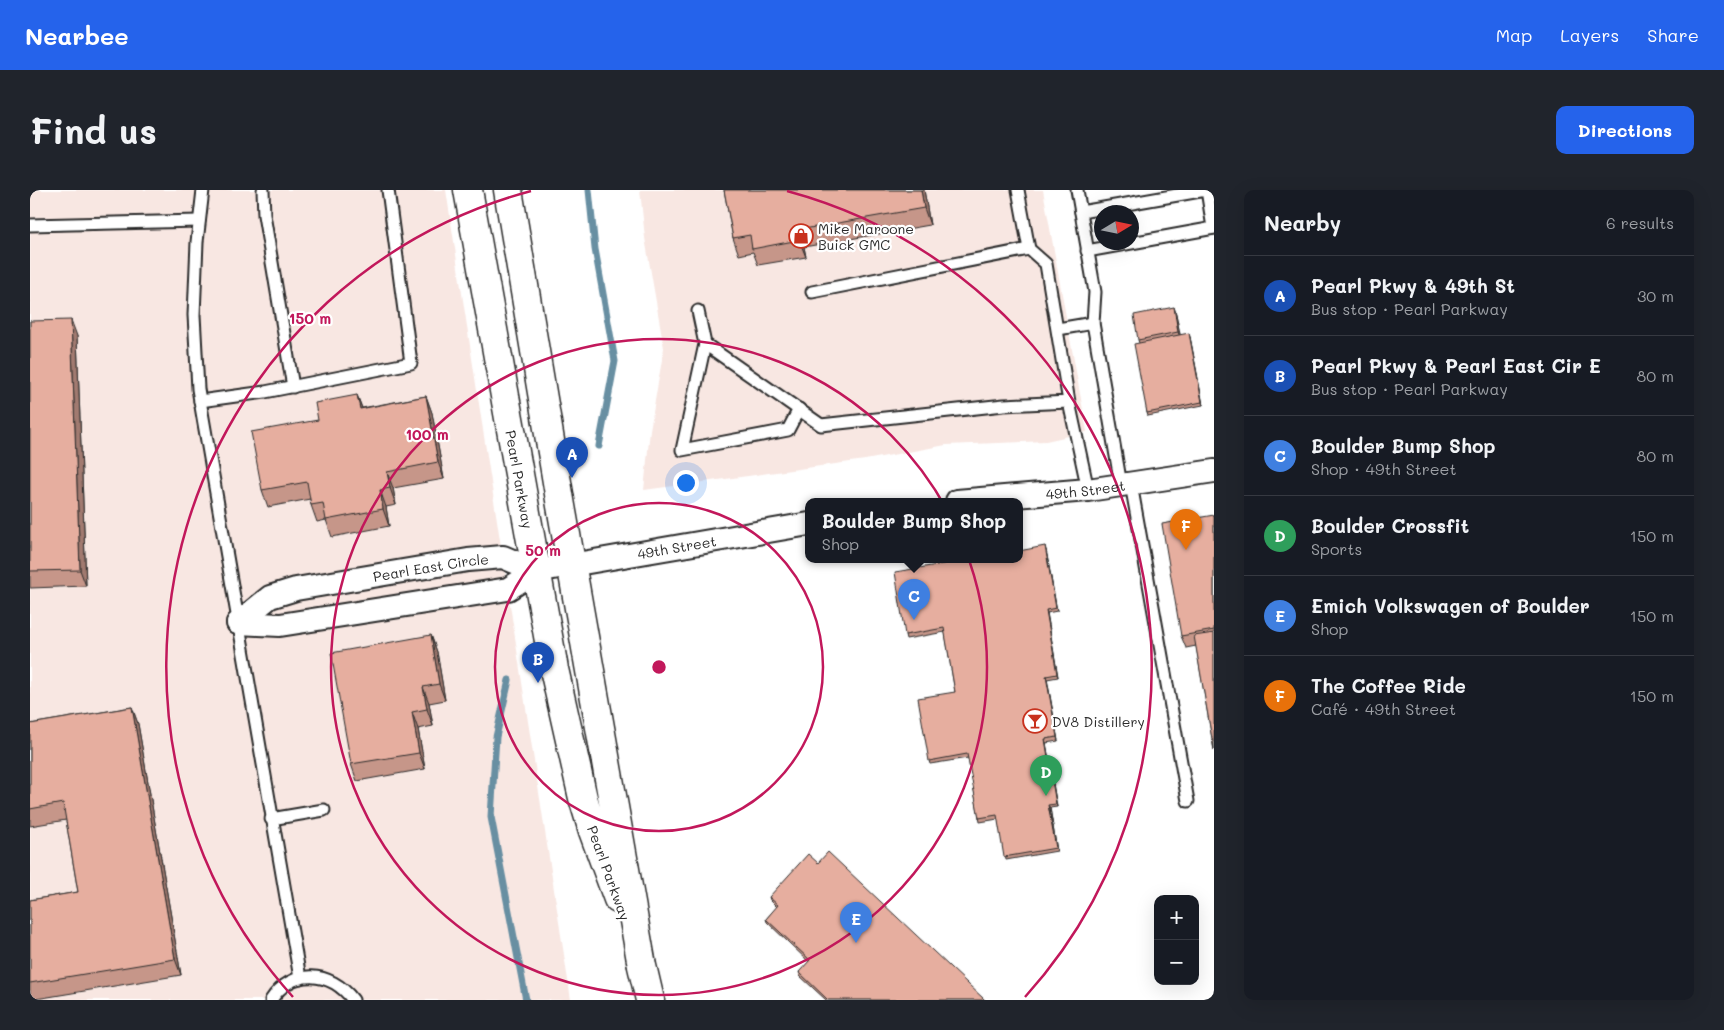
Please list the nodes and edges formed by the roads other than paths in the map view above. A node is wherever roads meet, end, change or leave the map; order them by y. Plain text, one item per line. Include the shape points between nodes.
1 (203, 190) edge
2 (263, 190) edge
3 (388, 190) edge
4 (468, 190) edge
5 (508, 190) edge
6 (1018, 190) edge
7 (1077, 190) edge
8 (1206, 190) edge
9 (1080, 212) junction
10 (199, 221) junction
11 (30, 225) edge
12 (1214, 228) edge
13 (1028, 249) junction
14 (1087, 251) junction
15 (812, 292) dead end
16 (698, 311) dead end
17 (1093, 323) junction
18 (1058, 329) junction
19 (705, 344) junction
20 (293, 387) junction
21 (200, 401) junction
22 (1069, 402) junction
23 (799, 409) junction
24 (1214, 471) edge
25 (1126, 485) junction
26 (1088, 490) junction
27 (993, 498) edge
28 (805, 525) edge
29 (572, 566) junction
30 (536, 571) junction
31 (238, 623) junction
32 (1188, 801) dead end
33 (324, 810) dead end
34 (271, 819) junction
35 (642, 966) junction
36 (300, 978) junction
37 (270, 1000) edge
38 (353, 1000) edge
39 (650, 1000) edge

1 - 10 lane
2 - 20 lane via 264,215
3 - 20 lane via 411,362
4 - 30 main road, Pearl Parkway
5 - 29 main road, Pearl Parkway
6 - 13 lane
7 - 9 lane
8 - 9 lane
8 - 12 lane
9 - 14 lane
10 - 11 lane
10 - 21 lane via 194,314
12 - 14 lane
13 - 15 lane
13 - 18 lane via 1046,264
14 - 17 lane via 1095,292
16 - 19 lane
17 - 18 lane
17 - 25 lane
18 - 22 lane
19 - 23 lane
19 - 23 lane via 682,450 788,430
20 - 21 lane
21 - 31 lane
22 - 23 lane via 821,425
22 - 26 lane
24 - 25 street, 49th Street
25 - 26 street, 49th Street
25 - 32 lane
26 - 27 street, 49th Street
28 - 29 street, 49th Street
29 - 30 street, 49th Street
29 - 35 main road, Pearl Parkway
30 - 31 street via 508,589 280,625
30 - 31 street, Pearl East Circle via 503,557 316,586 270,597
30 - 35 main road, Pearl Parkway via 583,798
31 - 34 lane
33 - 34 lane
34 - 36 lane
35 - 39 main road, Pearl Parkway
36 - 37 lane via 287,983
36 - 38 lane via 315,976 329,980

